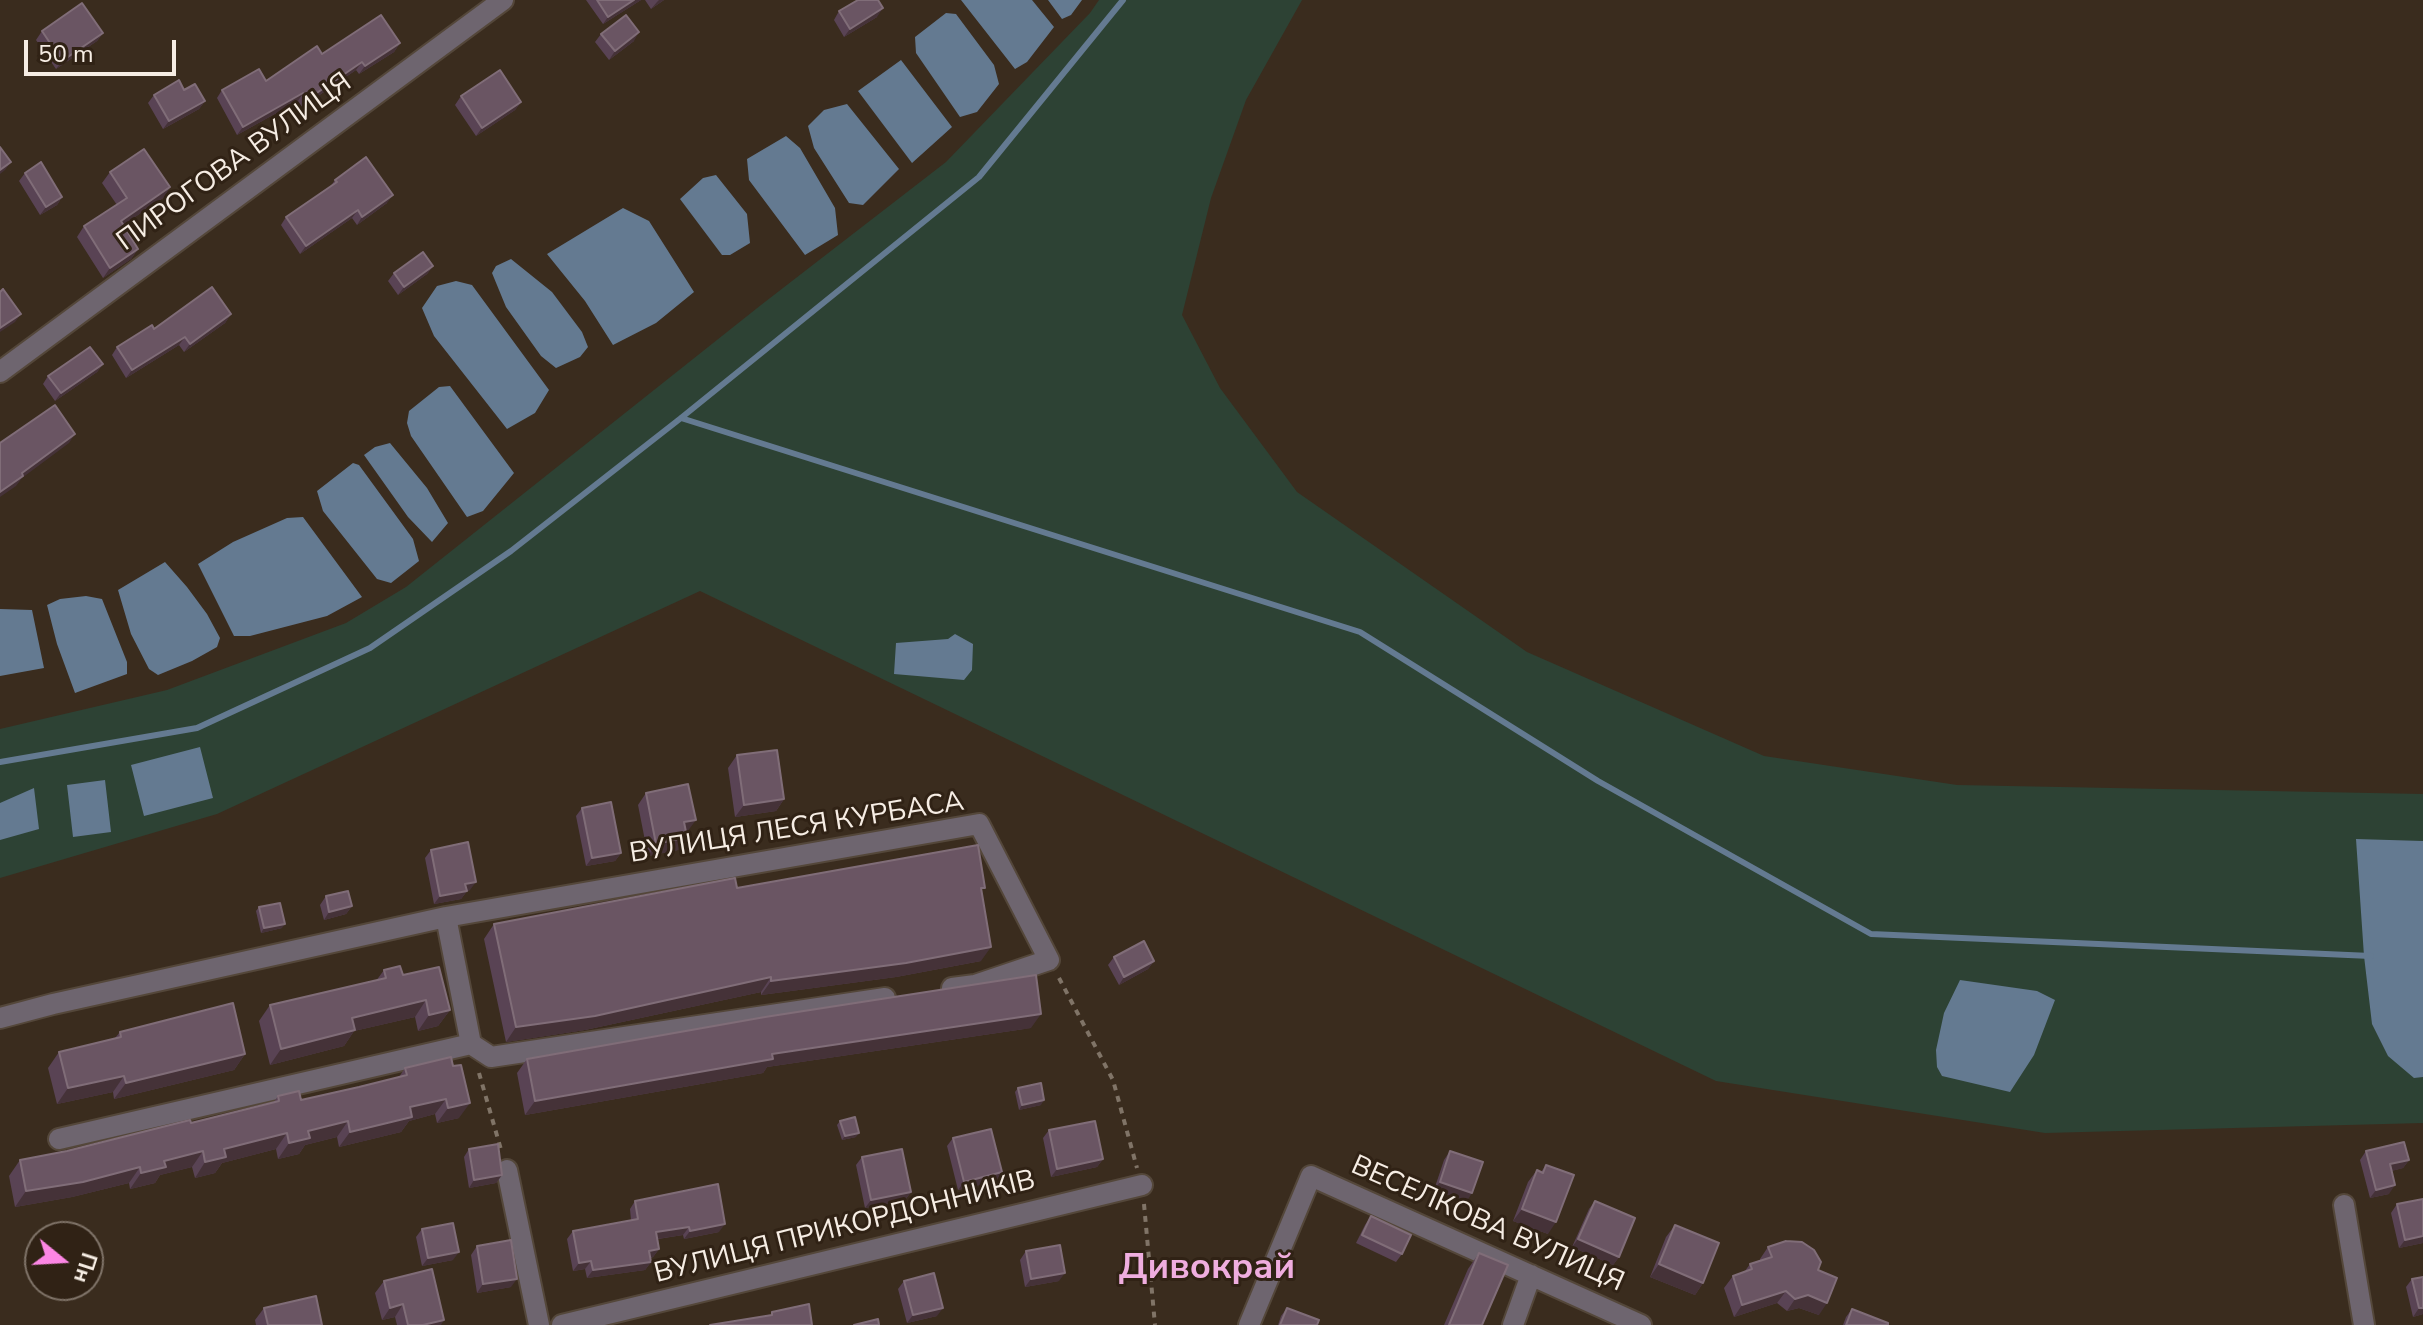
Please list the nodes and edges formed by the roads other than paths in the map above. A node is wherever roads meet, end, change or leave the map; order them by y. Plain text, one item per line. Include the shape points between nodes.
1 (503, 0) edge
2 (0, 372) edge
3 (446, 917) junction
4 (0, 1018) edge
5 (471, 1044) junction
6 (59, 1139) dead end
7 (507, 1170) road end
8 (1142, 1185) road end
9 (2344, 1205) dead end
10 (1531, 1275) junction
11 (539, 1325) edge
12 (562, 1325) edge
13 (1249, 1325) edge
14 (1513, 1325) edge
15 (1641, 1325) edge
16 (2364, 1325) edge

1 - 2 street, ПИРОГОВА ВУЛИЦЯ
3 - 4 street, ВУЛИЦЯ ЛЕСЯ КУРБАСА
3 - 5 street
3 - 5 street, ВУЛИЦЯ ЛЕСЯ КУРБАСА via 979,824 1049,960 975,985 491,1057
5 - 6 street
7 - 11 street
8 - 12 street, ВУЛИЦЯ ПРИКОРДОННИКІВ
9 - 16 street
10 - 13 street, ВЕСЕЛКОВА ВУЛИЦЯ via 1311,1176
10 - 14 street
10 - 15 street, ВЕСЕЛКОВА ВУЛИЦЯ

